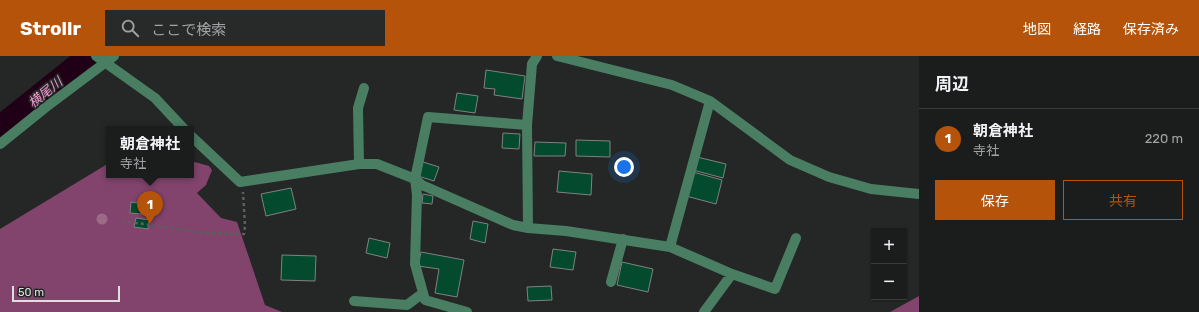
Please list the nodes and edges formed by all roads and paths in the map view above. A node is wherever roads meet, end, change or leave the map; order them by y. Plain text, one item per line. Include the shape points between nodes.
1 (114, 56) edge
2 (537, 56) edge
3 (557, 56) edge
4 (101, 59) edge
5 (364, 88) dead end
6 (710, 101) junction
7 (527, 125) junction
8 (181, 126) edge
9 (194, 139) edge
10 (0, 144) edge
11 (359, 164) junction
12 (415, 179) junction
13 (243, 182) junction
14 (919, 194) edge
15 (124, 221) dead end
16 (528, 228) junction
17 (796, 238) dead end
18 (623, 240) junction
19 (670, 247) junction
20 (732, 274) junction
21 (611, 282) dead end
22 (423, 293) junction
23 (354, 301) dead end
24 (467, 312) edge
25 (704, 312) edge

1 - 4 street
2 - 7 street via 532,64
3 - 6 street via 672,85
4 - 8 street via 154,98
4 - 10 street
5 - 11 street via 358,108
6 - 14 street via 790,160 829,177 871,189
6 - 19 street
7 - 12 street via 428,117
7 - 16 street
9 - 13 street
11 - 12 street via 377,164
11 - 13 street
12 - 16 street via 422,185 506,222
12 - 22 street via 417,195 414,264
13 - 15 path via 244,234 205,233
16 - 18 street
17 - 20 street via 775,289
18 - 19 street
18 - 21 street
19 - 20 street
20 - 25 street
22 - 23 street via 407,305
22 - 24 street via 425,300

